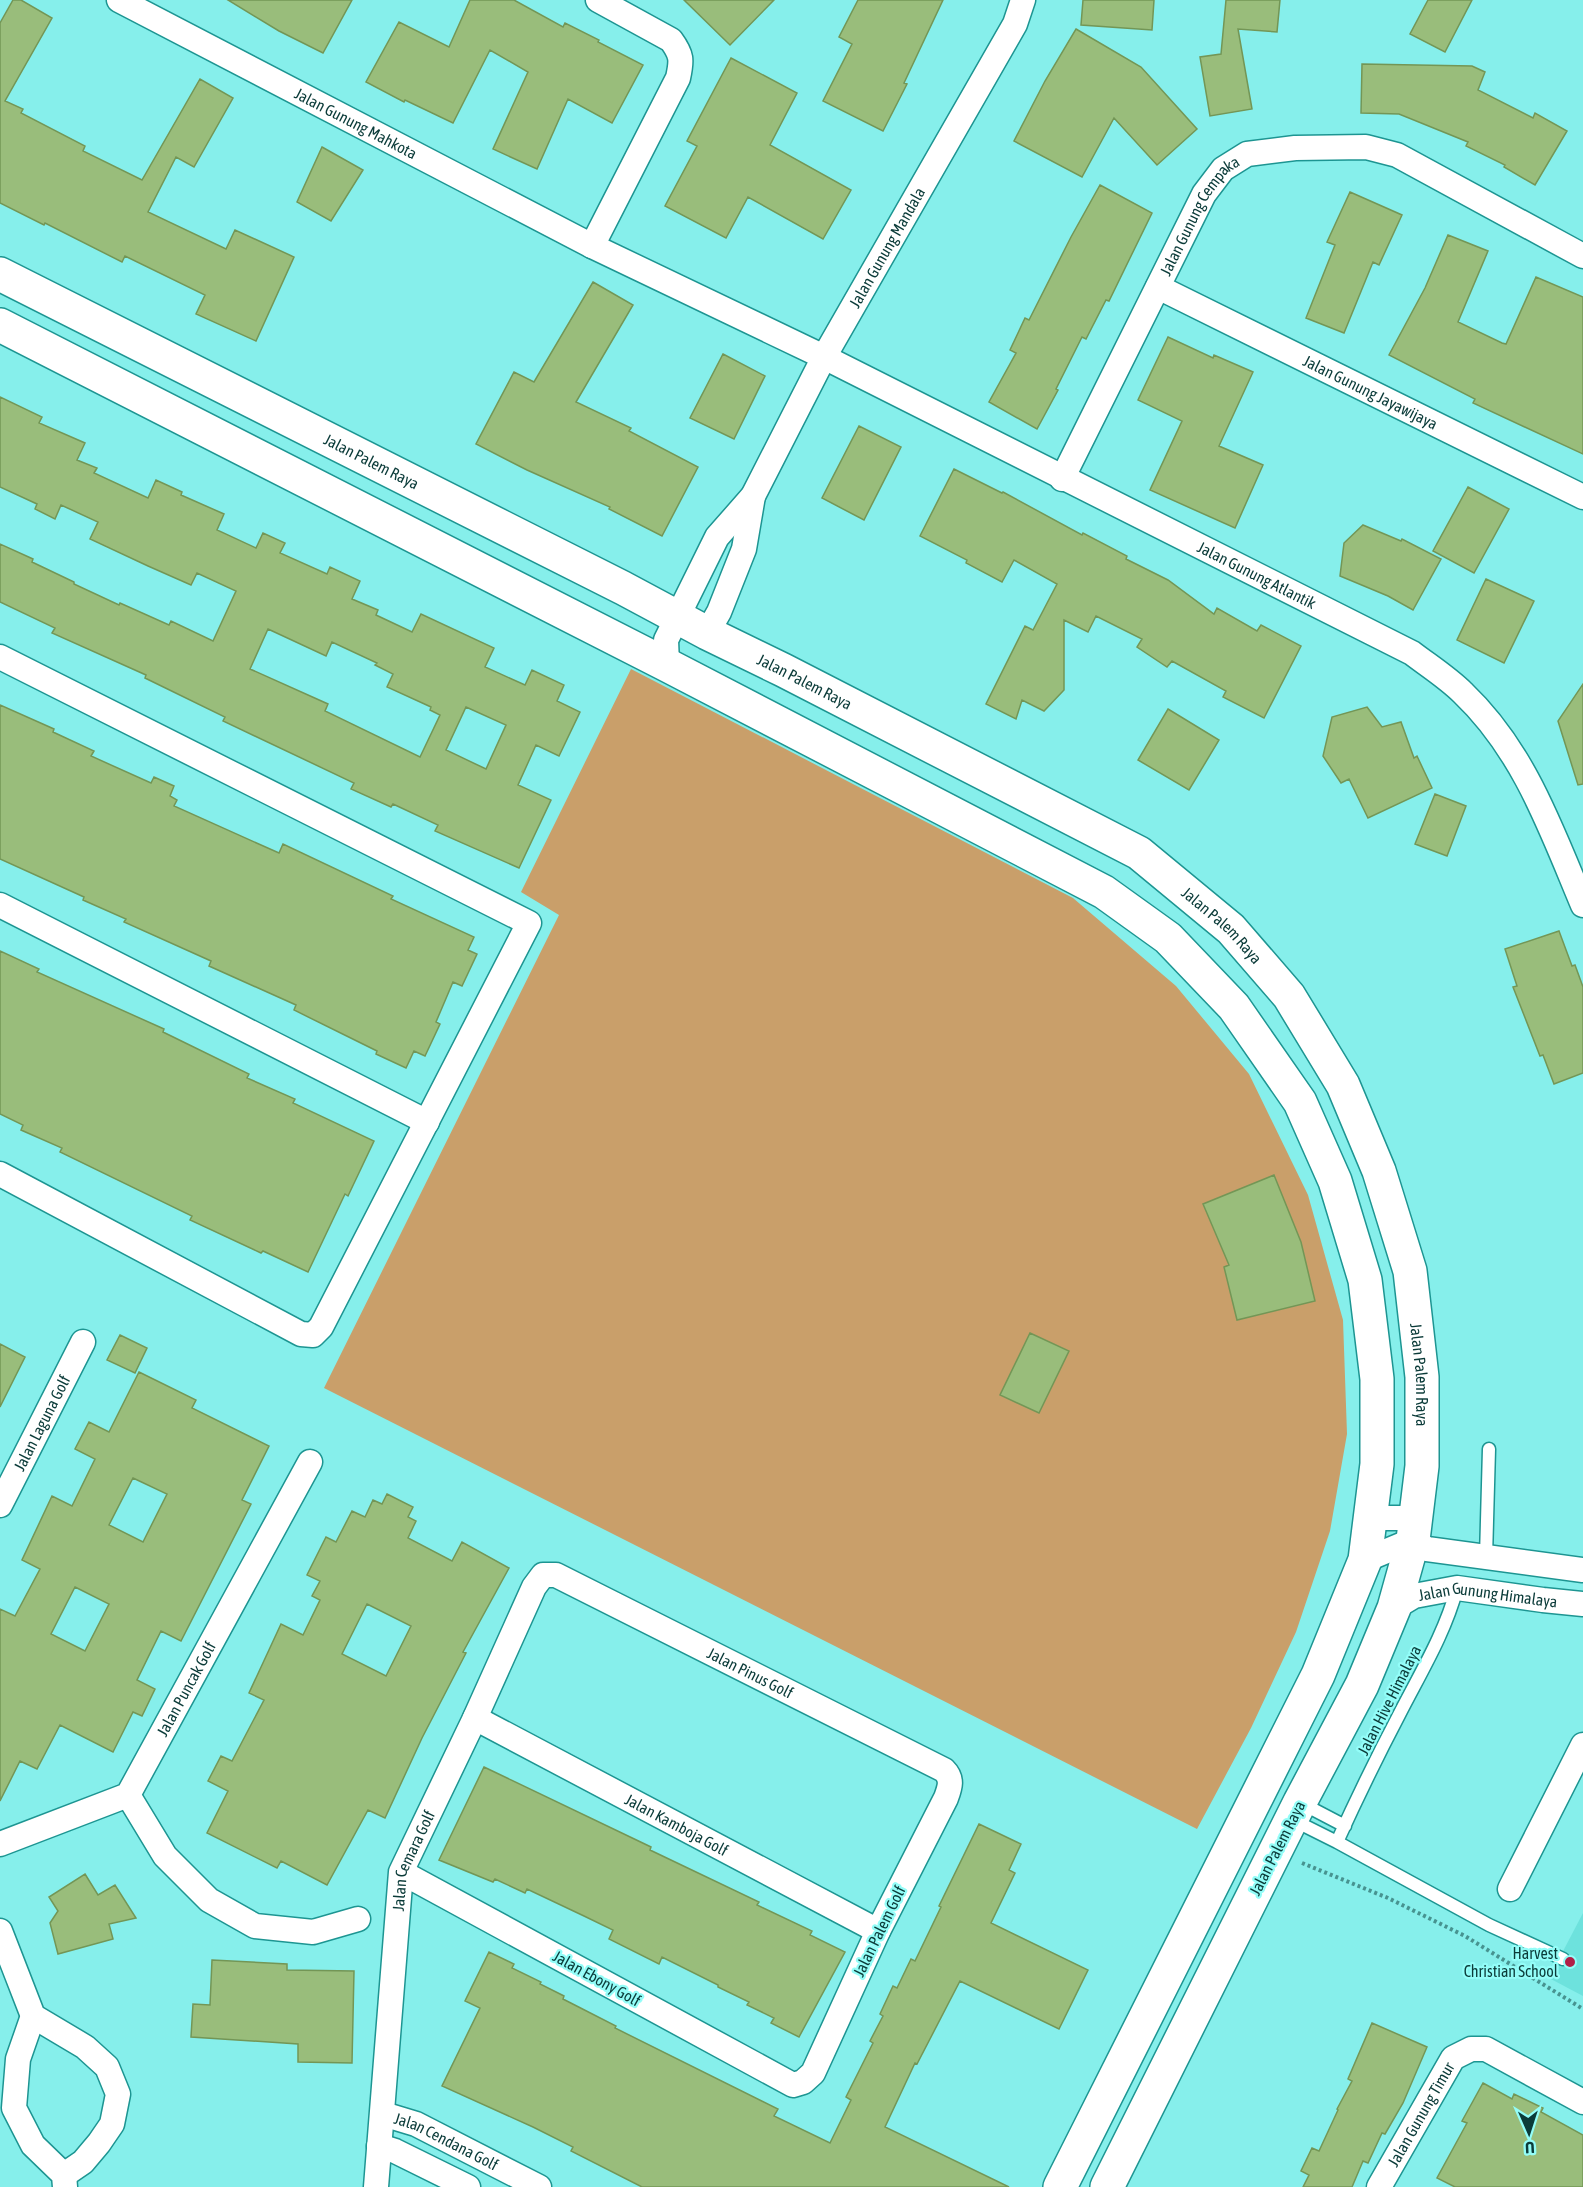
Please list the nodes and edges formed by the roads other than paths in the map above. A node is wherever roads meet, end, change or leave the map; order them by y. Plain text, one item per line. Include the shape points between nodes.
1 (119, 0) edge
2 (598, 0) edge
3 (1023, 0) edge
4 (592, 246) junction
5 (1583, 256) edge
6 (0, 274) edge
7 (1158, 286) junction
8 (0, 325) edge
9 (824, 357) junction
10 (1062, 479) junction
11 (753, 496) junction
12 (1583, 498) edge
13 (623, 588) junction
14 (678, 616) junction
15 (603, 632) junction
16 (707, 633) junction
17 (0, 657) edge
18 (667, 665) junction
19 (0, 905) edge
20 (1583, 905) edge
21 (427, 1122) junction
22 (0, 1174) edge
23 (83, 1342) dead end
24 (1489, 1449) dead end
25 (310, 1462) dead end
26 (0, 1505) edge
27 (1372, 1508) junction
28 (1414, 1527) junction
29 (1486, 1557) junction
30 (1365, 1560) junction
31 (1514, 1561) junction
32 (1583, 1570) edge
33 (556, 1575) joint
34 (1457, 1588) junction
35 (1510, 1594) junction
36 (1583, 1604) edge
37 (1394, 1608) junction
38 (475, 1718) junction
39 (1583, 1745) edge
40 (944, 1770) joint
41 (128, 1795) junction
42 (1296, 1811) junction
43 (1345, 1826) junction
44 (1337, 1842) junction
45 (0, 1844) edge
46 (401, 1872) junction
47 (1510, 1889) dead end
48 (358, 1919) dead end
49 (0, 1931) edge
50 (878, 1931) junction
51 (1563, 1959) dead end
52 (33, 2016) junction
53 (793, 2085) joint
54 (1583, 2102) edge
55 (7, 2110) edge
56 (383, 2114) junction
57 (379, 2146) junction
58 (64, 2181) edge
59 (1381, 2186) edge
60 (376, 2187) edge
61 (468, 2187) edge
62 (539, 2187) edge
63 (1060, 2187) edge
64 (1107, 2187) edge

1 - 4 street, Jalan Gunung Mahkota
2 - 4 street via 670,40 679,51 681,62 678,78
3 - 9 street, Jalan Gunung Mandala via 1015,24
4 - 9 street, Jalan Gunung Mahkota
5 - 7 street, Jalan Gunung Cempaka via 1397,155 1366,147 1295,148 1247,154 1223,169 1204,194
6 - 13 street, Jalan Palem Raya
7 - 10 street, Jalan Gunung Cempaka
7 - 12 street, Jalan Gunung Jayawijaya
8 - 15 street
9 - 10 street, Jalan Gunung Atlantik
9 - 11 street, Jalan Gunung Mandala
10 - 20 street, Jalan Gunung Atlantik via 1412,653 1463,693 1504,741 1533,786
11 - 14 street, Jalan Gunung Mandala via 717,537
11 - 16 street, Jalan Gunung Mandala via 744,549
13 - 14 street, Jalan Palem Raya
13 - 15 street via 629,602 628,620 621,627
14 - 16 street, Jalan Palem Raya
14 - 18 street, Jalan Gunung Mandala via 666,640
15 - 18 street
16 - 28 street, Jalan Palem Raya via 1139,853 1231,929 1289,996 1343,1085 1379,1171 1410,1271 1422,1377 1422,1466
17 - 21 street via 529,923
18 - 27 street via 1104,892 1168,938 1234,1007 1300,1102 1335,1181 1365,1280 1377,1379 1377,1464
19 - 21 street
21 - 22 street via 321,1327 313,1335 301,1334
23 - 26 street, Jalan Laguna Golf
24 - 29 lane
25 - 41 street, Jalan Puncak Golf
27 - 28 street via 1383,1518 1403,1518
27 - 30 street
28 - 29 street via 1427,1549
28 - 30 street
28 - 37 street, Jalan Palem Raya
29 - 31 street
30 - 63 street via 1318,1675
31 - 32 street
31 - 35 street
33 - 38 street, Jalan Cemara Golf via 543,1575 534,1587
33 - 40 street, Jalan Pinus Golf
34 - 35 street, Jalan Gunung Himalaya
34 - 37 street, Jalan Gunung Himalaya via 1414,1596
34 - 43 lane, Jalan Hive Himalaya via 1437,1641
35 - 36 street, Jalan Gunung Himalaya
37 - 42 street, Jalan Palem Raya via 1362,1685
38 - 46 street, Jalan Cemara Golf
38 - 50 street, Jalan Kamboja Golf
39 - 47 street
40 - 50 street, Jalan Palem Golf via 951,1785 946,1798
41 - 45 street
41 - 48 street via 165,1856 209,1900 255,1926 313,1932
42 - 43 lane
42 - 44 lane
42 - 64 street, Jalan Palem Raya
43 - 44 lane, Jalan Hive Himalaya
44 - 51 lane via 1490,1925
46 - 53 street, Jalan Ebony Golf
46 - 56 street, Jalan Cemara Golf
49 - 52 street
50 - 53 street, Jalan Palem Golf via 813,2073
52 - 55 street
52 - 58 street via 92,2053 106,2067 118,2094 112,2124
54 - 59 street, Jalan Gunung Timur via 1486,2049 1471,2049 1452,2058
55 - 58 street
56 - 57 street, Jalan Cemara Golf
56 - 62 street, Jalan Cendana Golf via 416,2124
57 - 60 street, Jalan Cemara Golf
57 - 61 street, Jalan Cendana Golf

